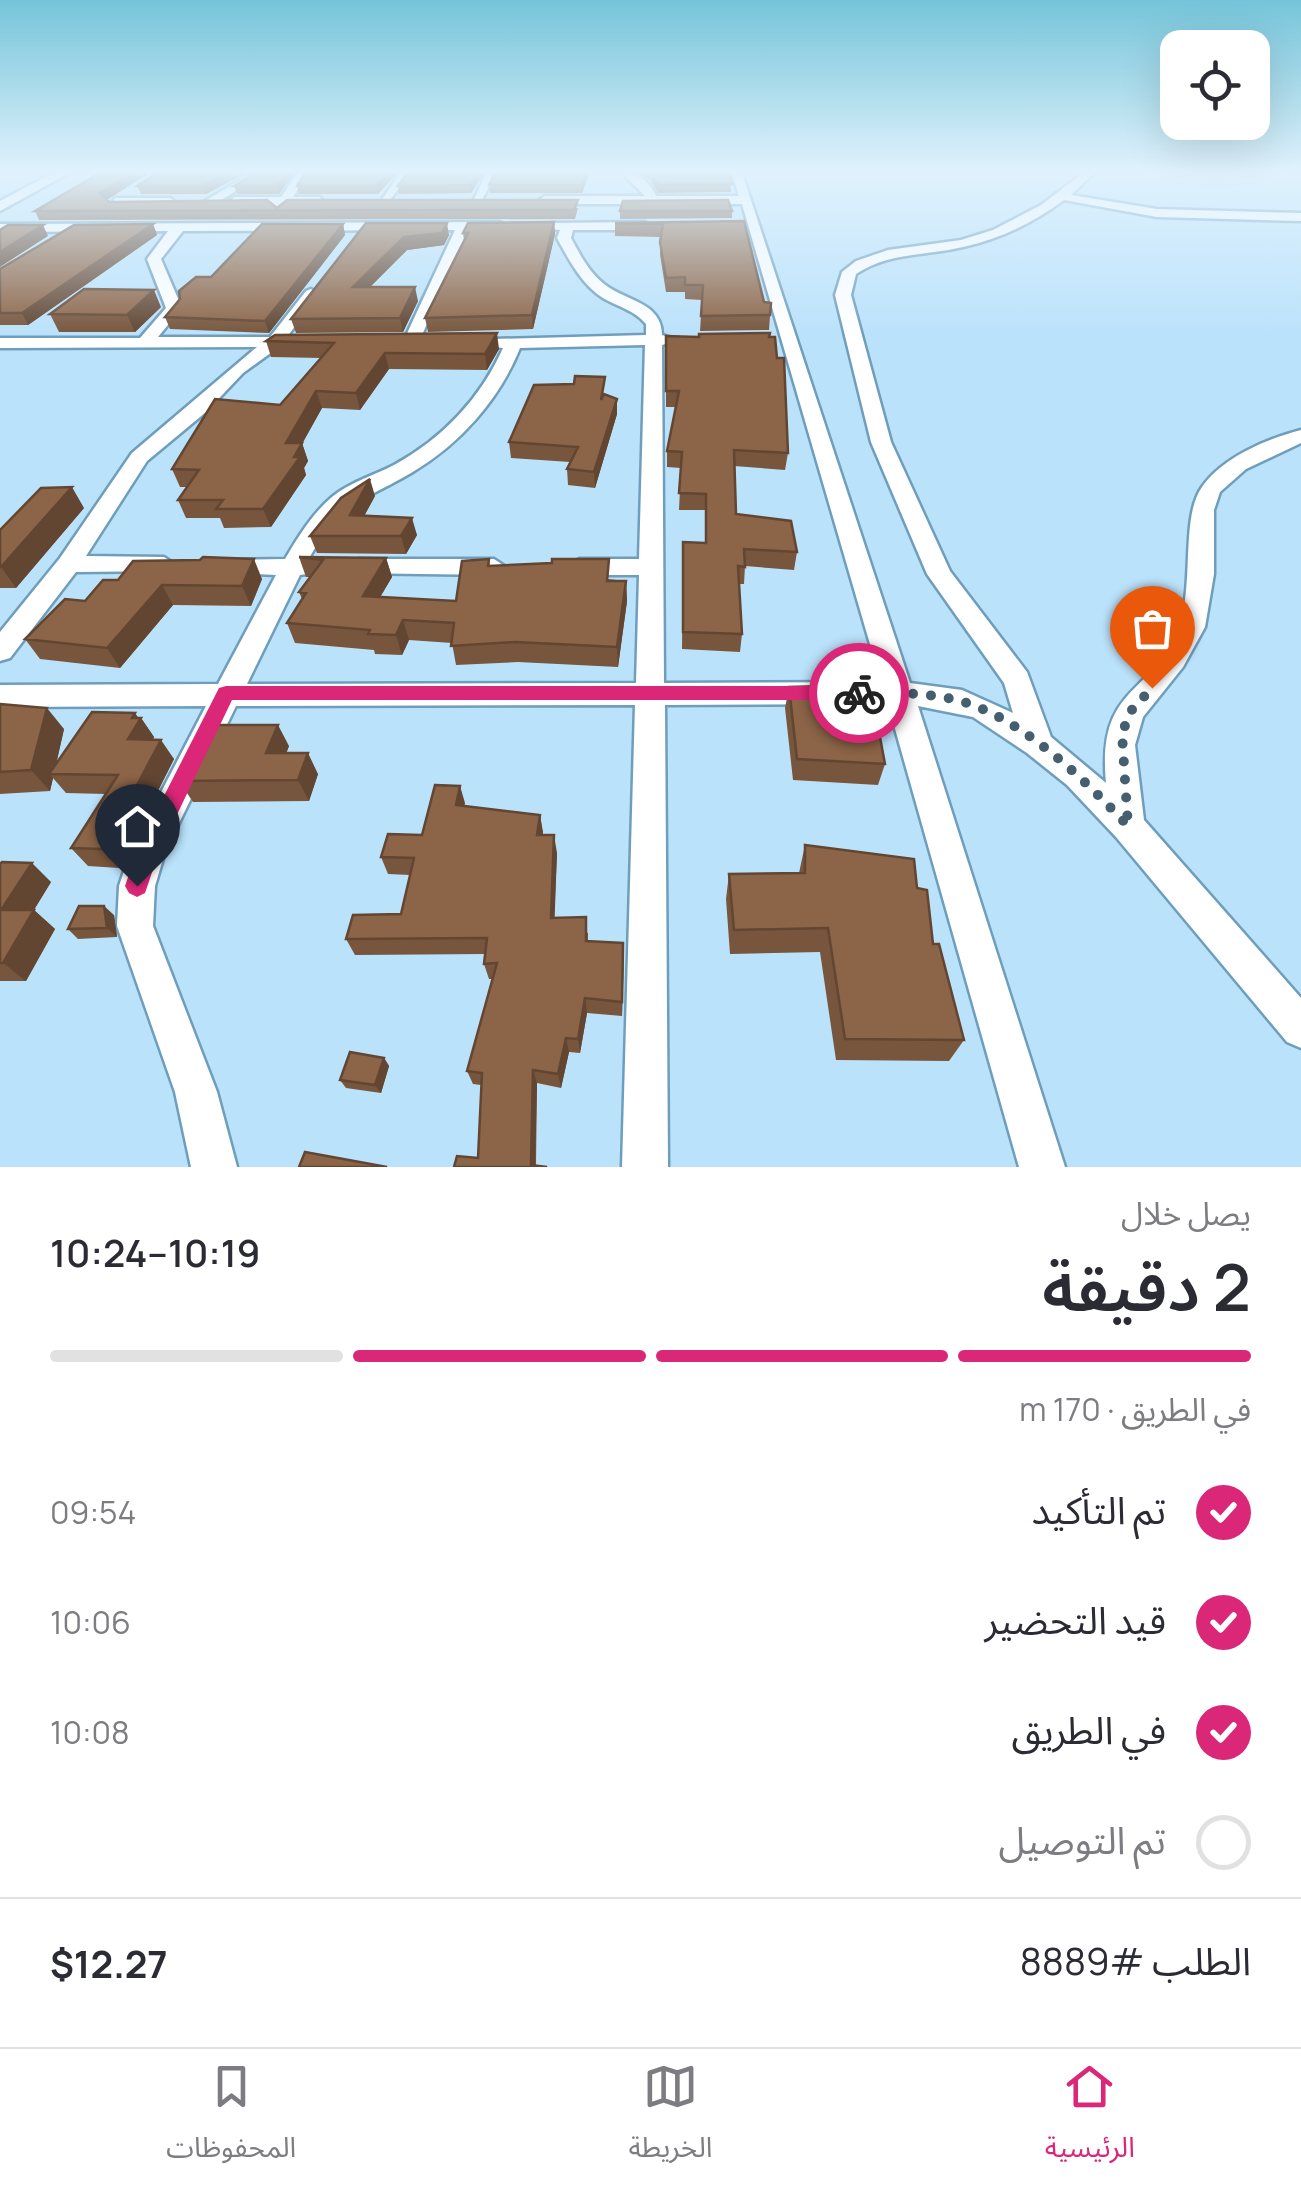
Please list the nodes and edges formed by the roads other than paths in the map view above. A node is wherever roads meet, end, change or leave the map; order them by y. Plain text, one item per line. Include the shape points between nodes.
1 (132, 227) edge
2 (180, 227) edge
3 (362, 227) edge
4 (463, 227) edge
5 (568, 227) edge
6 (750, 227) edge
7 (1008, 227) edge
8 (0, 228) edge
9 (75, 228) junction
10 (352, 241) edge
11 (45, 248) edge
12 (319, 284) edge
13 (692, 340) edge
14 (654, 341) junction
15 (146, 342) junction
16 (275, 342) junction
17 (314, 342) edge
18 (392, 342) edge
19 (480, 342) edge
20 (0, 343) edge
21 (514, 343) junction
22 (1301, 436) edge
23 (68, 564) junction
24 (292, 566) junction
25 (510, 567) edge
26 (550, 567) edge
27 (649, 567) junction
28 (0, 650) edge
29 (650, 692) junction
30 (226, 693) junction
31 (902, 693) junction
32 (0, 696) edge
33 (1038, 744) junction
34 (1128, 826) junction
35 (1301, 1028) edge
36 (214, 1167) edge
37 (645, 1167) edge
38 (1042, 1167) edge

1 - 9 street
2 - 15 street via 154,256 156,276 174,308
3 - 10 street
4 - 18 street via 420,342
5 - 14 street via 564,238 593,282 644,311 654,324
6 - 31 street via 778,339
7 - 33 street via 981,239 868,260 849,272 843,295 881,442 939,574 1017,680
8 - 9 street
9 - 11 street
12 - 16 street
13 - 14 street
14 - 21 street
14 - 27 street
15 - 16 street
15 - 20 street
16 - 17 street
16 - 23 street via 140,457
19 - 21 street
21 - 24 street via 498,379 450,434 402,470 342,499
22 - 34 street via 1210,490 1190,632 1130,712 1122,734
23 - 24 street
23 - 28 street
24 - 25 street
24 - 30 street
26 - 27 street
27 - 29 street
29 - 30 street
29 - 31 street
29 - 37 street
30 - 32 street
30 - 36 street via 148,850 135,926 196,1092
31 - 33 street via 962,701
31 - 38 street
33 - 34 street
34 - 35 street

